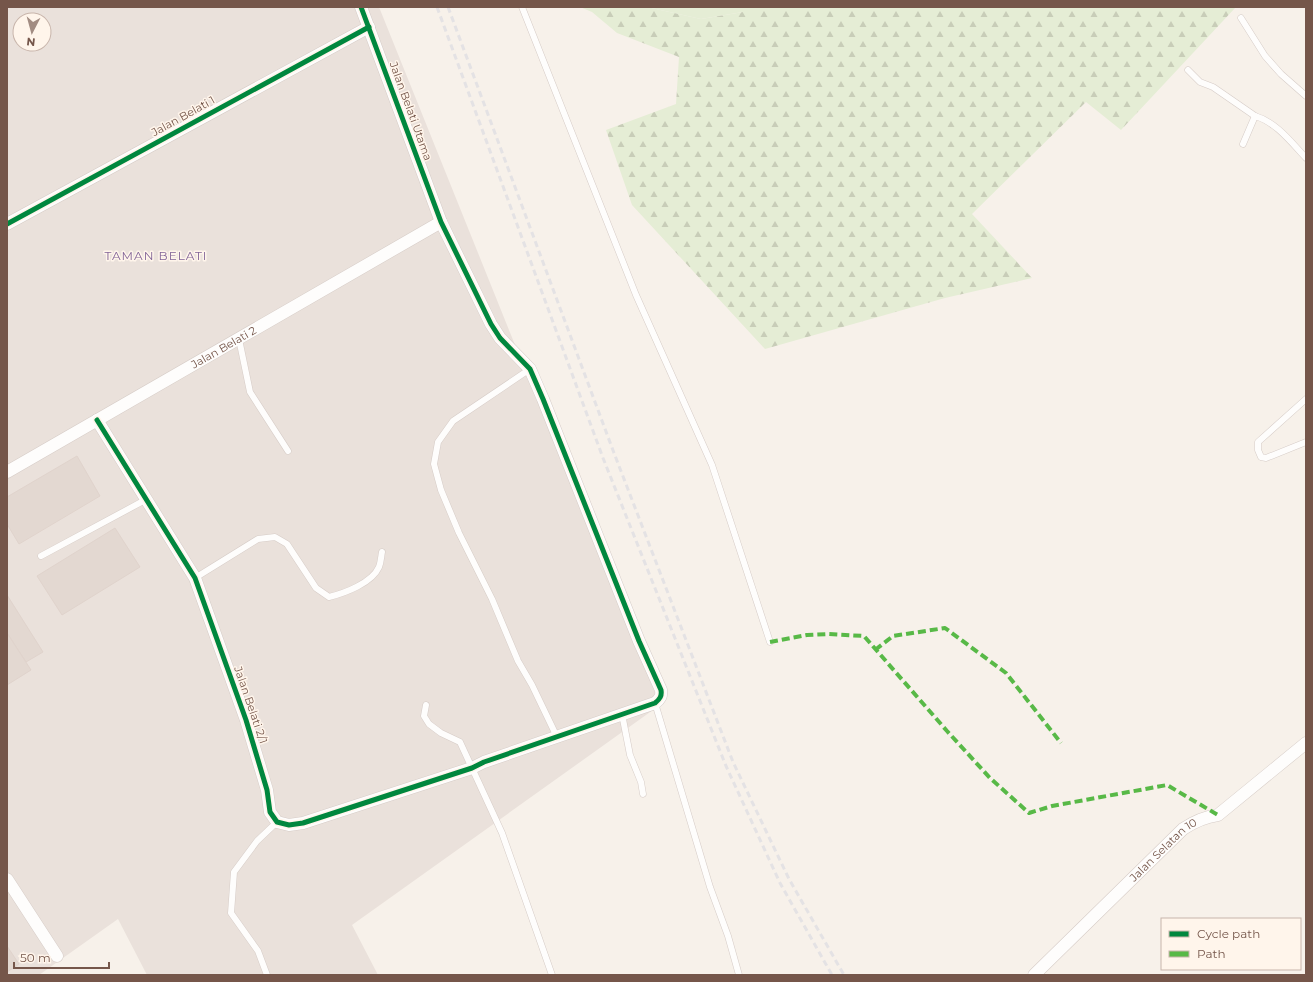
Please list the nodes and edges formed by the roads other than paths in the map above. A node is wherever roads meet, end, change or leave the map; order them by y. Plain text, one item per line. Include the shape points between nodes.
1 (361, 7) edge
2 (522, 7) edge
3 (1241, 18) dead end
4 (369, 27) junction
5 (1188, 70) dead end
6 (1306, 96) edge
7 (1255, 116) junction
8 (1243, 144) dead end
9 (1306, 158) edge
10 (441, 222) junction
11 (7, 224) edge
12 (239, 339) junction
13 (530, 369) junction
14 (1306, 399) edge
15 (97, 420) junction
16 (1306, 442) edge
17 (288, 451) dead end
18 (7, 472) edge
19 (147, 499) junction
20 (382, 552) dead end
21 (41, 556) dead end
22 (195, 578) junction
23 (770, 642) dead end
24 (655, 703) junction
25 (426, 705) dead end
26 (622, 714) junction
27 (557, 737) junction
28 (1306, 743) edge
29 (472, 768) junction
30 (643, 794) dead end
31 (277, 822) junction
32 (7, 879) edge
33 (57, 956) dead end
34 (266, 975) edge
35 (552, 975) edge
36 (739, 975) edge
37 (1034, 975) edge

1 - 4 street, Jalan Belati Utama
2 - 23 lane via 636,295 712,465
3 - 6 lane via 1265,56
4 - 10 street, Jalan Belati Utama
4 - 11 street, Jalan Belati 1
5 - 7 lane via 1200,82
7 - 8 lane
7 - 9 lane via 1266,119
10 - 12 street, Jalan Belati 2
10 - 13 street, Jalan Belati Utama via 491,324 500,338
12 - 15 street, Jalan Belati 2
12 - 17 lane via 250,392
13 - 24 street via 661,690 661,695
13 - 27 lane via 453,421 438,442 434,464 441,490 459,533 492,599 518,661
14 - 16 lane via 1258,442 1258,452 1261,457 1266,458
15 - 18 street, Jalan Belati 2
15 - 19 street, Jalan Belati 2/1
19 - 21 lane
19 - 22 street, Jalan Belati 2/1
20 - 22 lane via 378,568 367,580 329,597 316,588 287,544 275,537 258,539
22 - 31 street, Jalan Belati 2/1 via 246,720 267,790 270,812
24 - 26 street
24 - 36 lane
25 - 29 lane via 424,716 429,724 460,742
26 - 27 street
26 - 30 lane via 630,755
27 - 29 street
28 - 37 street, Jalan Selatan 10 via 1218,815 1205,817 1183,829
29 - 31 street via 303,823 289,825
29 - 35 lane via 502,833
31 - 34 lane via 257,841 234,872 231,913 258,950
32 - 33 street

